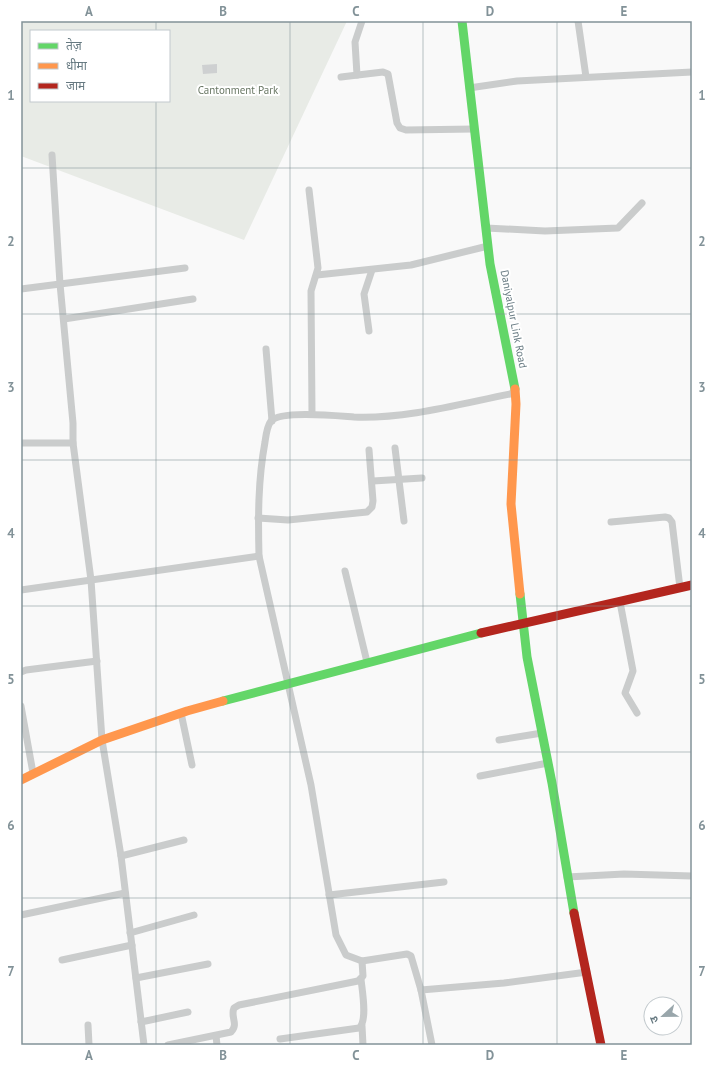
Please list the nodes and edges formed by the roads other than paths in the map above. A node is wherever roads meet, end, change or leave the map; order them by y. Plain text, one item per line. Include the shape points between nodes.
1 (362, 21) edge
2 (462, 21) edge
3 (578, 21) edge
4 (692, 72) edge
5 (357, 75) junction
6 (341, 77) dead end
7 (586, 77) junction
8 (470, 88) junction
9 (474, 129) junction
10 (52, 155) dead end
11 (309, 190) dead end
12 (642, 203) dead end
13 (486, 228) junction
14 (488, 246) junction
15 (185, 268) dead end
16 (372, 270) junction
17 (318, 274) junction
18 (60, 284) junction
19 (21, 289) edge
20 (193, 299) dead end
21 (64, 319) junction
22 (369, 331) dead end
23 (266, 349) dead end
24 (515, 392) junction
25 (312, 414) junction
26 (272, 420) junction
27 (21, 443) edge
28 (73, 443) junction
29 (395, 448) dead end
30 (369, 450) dead end
31 (422, 478) dead end
32 (400, 479) junction
33 (373, 480) junction
34 (258, 518) junction
35 (404, 521) dead end
36 (611, 522) dead end
37 (259, 556) junction
38 (345, 571) dead end
39 (91, 580) junction
40 (692, 585) edge
41 (680, 588) junction
42 (21, 590) edge
43 (620, 602) junction
44 (524, 623) junction
45 (97, 661) junction
46 (367, 662) junction
47 (21, 672) edge
48 (289, 683) junction
49 (21, 706) edge
50 (181, 713) junction
51 (637, 713) dead end
52 (542, 733) junction
53 (102, 740) junction
54 (499, 740) dead end
55 (548, 763) junction
56 (192, 765) dead end
57 (33, 773) junction
58 (480, 776) dead end
59 (21, 780) edge
60 (184, 840) dead end
61 (121, 856) junction
62 (568, 876) junction
63 (692, 876) edge
64 (444, 882) dead end
65 (125, 893) junction
66 (329, 895) junction
67 (21, 915) edge
68 (194, 915) dead end
69 (130, 933) junction
70 (132, 945) junction
71 (62, 960) dead end
72 (362, 961) junction
73 (208, 964) dead end
74 (587, 972) junction
75 (136, 978) junction
76 (361, 979) junction
77 (421, 990) junction
78 (188, 1012) dead end
79 (141, 1022) junction
80 (88, 1025) dead end
81 (362, 1026) junction
82 (216, 1036) junction
83 (280, 1039) dead end
84 (89, 1045) edge
85 (144, 1045) edge
86 (168, 1045) edge
87 (217, 1045) edge
88 (363, 1045) edge
89 (432, 1045) edge
90 (601, 1045) edge

1 - 5 street via 355,42
2 - 8 street, Daniyalpur Link Road
3 - 7 street
4 - 7 street
5 - 6 street
5 - 9 street via 383,72 388,74 400,128
7 - 8 street via 518,81
8 - 9 street, Daniyalpur Link Road
9 - 13 street, Daniyalpur Link Road
10 - 18 street
11 - 17 street
12 - 13 street via 618,228 545,231
13 - 14 street, Daniyalpur Link Road
14 - 16 street via 411,265
14 - 24 street, Daniyalpur Link Road via 497,306
15 - 18 street
16 - 17 street
16 - 22 street via 364,294
17 - 25 street via 311,291
18 - 19 street
18 - 21 street
20 - 21 street
21 - 28 street
23 - 26 street
24 - 25 street via 393,416
24 - 44 street, Daniyalpur Link Road via 511,504
25 - 26 street
26 - 34 street via 268,426 261,464
27 - 28 street
28 - 39 street
29 - 32 street
30 - 33 street
31 - 32 street
32 - 33 street
32 - 35 street
33 - 34 street via 372,507 367,512 288,520
34 - 37 street
36 - 41 street via 669,518 672,522
37 - 39 street
37 - 48 street
38 - 46 street
39 - 42 street
39 - 45 street
40 - 41 street
41 - 43 street
43 - 44 street
43 - 51 street via 633,671 625,693
44 - 46 street
44 - 52 street, Daniyalpur Link Road via 527,657
45 - 47 street
45 - 53 street
46 - 48 street
48 - 50 street
48 - 66 street via 311,785
49 - 57 street
50 - 53 street
50 - 56 street
52 - 54 street
52 - 55 street, Daniyalpur Link Road
53 - 57 street
53 - 61 street
55 - 58 street
55 - 62 street, Daniyalpur Link Road
57 - 59 street
60 - 61 street
61 - 65 street
62 - 63 street
62 - 74 street, Daniyalpur Link Road
64 - 66 street
65 - 67 street
65 - 69 street
66 - 72 street via 339,945 346,955
68 - 69 street
69 - 70 street
70 - 71 street
70 - 75 street
72 - 76 street
72 - 77 street via 407,954 414,961
73 - 75 street
74 - 77 street
74 - 90 street, Daniyalpur Link Road
75 - 79 street
76 - 81 street via 364,997
76 - 82 street via 239,1006 232,1012 236,1024 234,1029
77 - 89 street
78 - 79 street
79 - 85 street
80 - 84 street
81 - 83 street via 353,1030
81 - 88 street
82 - 86 street
82 - 87 street

